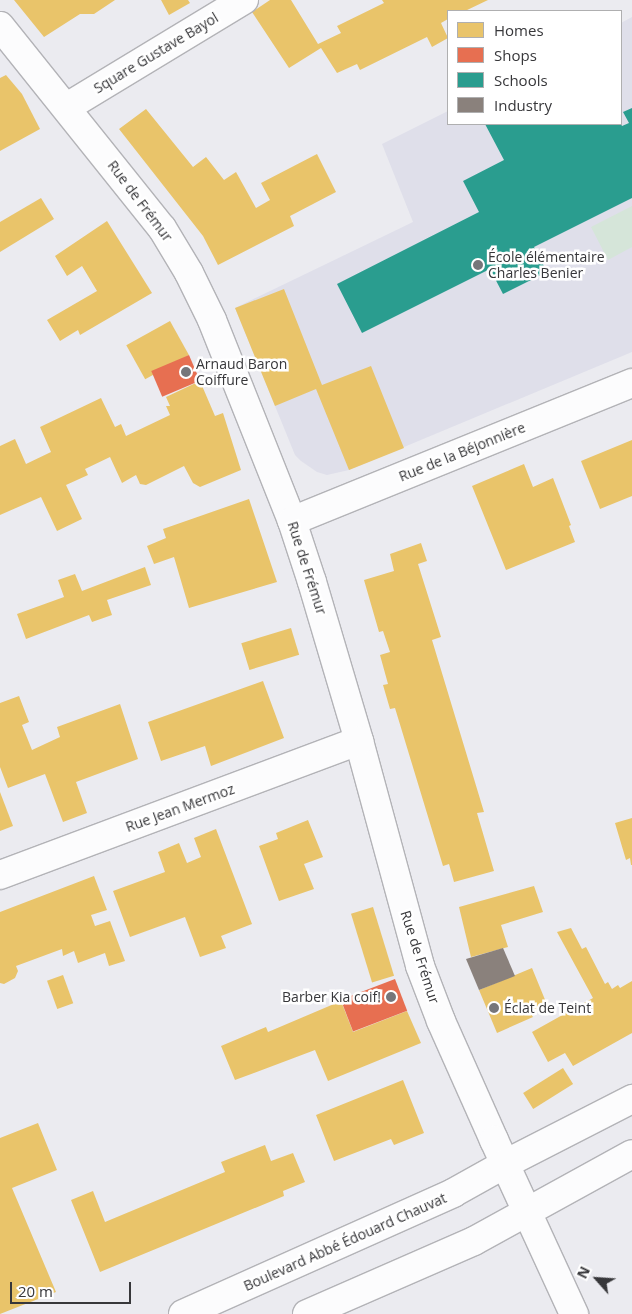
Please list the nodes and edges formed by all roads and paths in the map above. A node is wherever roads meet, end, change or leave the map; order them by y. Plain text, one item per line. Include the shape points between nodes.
1 (244, 0) edge
2 (0, 26) edge
3 (67, 107) junction
4 (632, 383) edge
5 (292, 521) junction
6 (359, 741) junction
7 (0, 875) edge
8 (632, 1099) edge
9 (632, 1154) edge
10 (505, 1164) junction
11 (526, 1213) junction
12 (183, 1314) edge
13 (308, 1314) edge
14 (574, 1314) edge

1 - 3 street, Square Gustave Bayol
2 - 3 street, Rue de Frémur
3 - 5 street, Rue de Frémur via 162,228 189,272 230,364
4 - 5 street, Rue de la Béjonnière
5 - 6 street, Rue de Frémur
6 - 7 street, Rue Jean Mermoz
6 - 10 street, Rue de Frémur via 420,966
8 - 10 street, Boulevard Abbé Édouard Chauvat
9 - 11 street
10 - 11 street, Rue de Frémur
10 - 12 street, Boulevard Abbé Édouard Chauvat via 453,1193
11 - 13 street via 474,1241
11 - 14 street, Rue de Frémur

